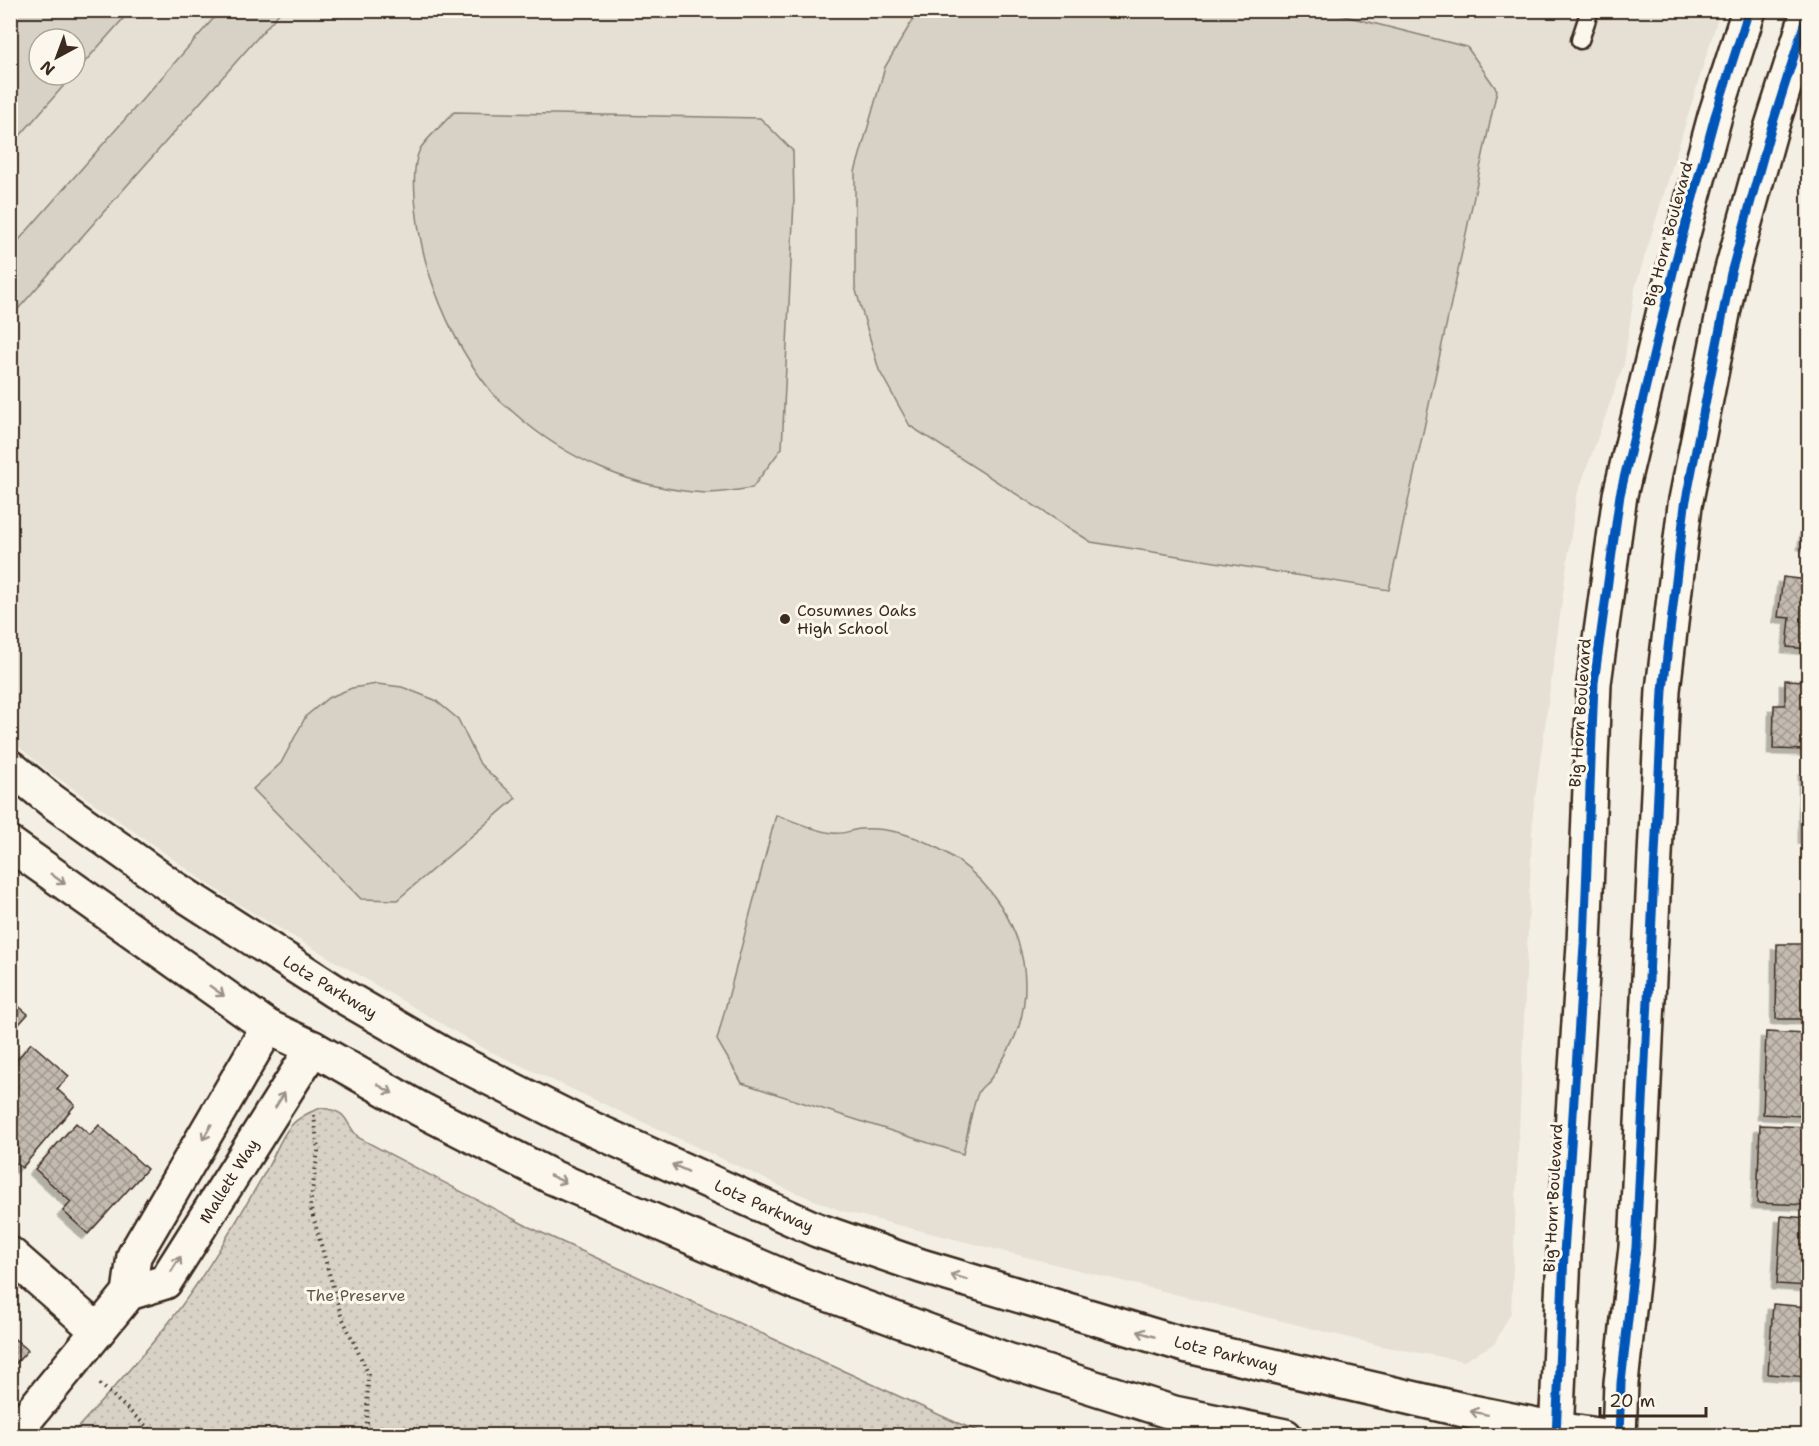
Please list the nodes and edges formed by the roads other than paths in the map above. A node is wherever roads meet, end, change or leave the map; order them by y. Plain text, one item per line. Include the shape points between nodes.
1 (1590, 10) edge
2 (1749, 10) edge
3 (1809, 12) edge
4 (1580, 40) dead end
5 (10, 767) edge
6 (10, 844) edge
7 (268, 1028) junction
8 (313, 1048) junction
9 (10, 1254) edge
10 (129, 1293) junction
11 (98, 1331) junction
12 (1556, 1432) edge
13 (12, 1436) edge
14 (1285, 1436) edge
15 (1605, 1436) edge
16 (1619, 1436) edge

1 - 4 lane
2 - 12 street, Big Horn Boulevard via 1676,260 1620,495 1594,683 1584,944
3 - 16 street via 1770,132 1731,273 1685,506 1663,690 1636,1247
12 -> 5 street, Lotz Parkway via 1188,1346 921,1266 817,1230 577,1122 447,1056 334,991 171,886
6 -> 7 street
7 - 8 street
7 -> 10 street via 134,1256
10 -> 8 street, Mallett Way via 165,1282
8 -> 14 street via 418,1108 552,1176 800,1284 1007,1360 1163,1410
9 - 11 street
10 - 11 street
11 - 13 street
12 - 15 street, Lotz Parkway

